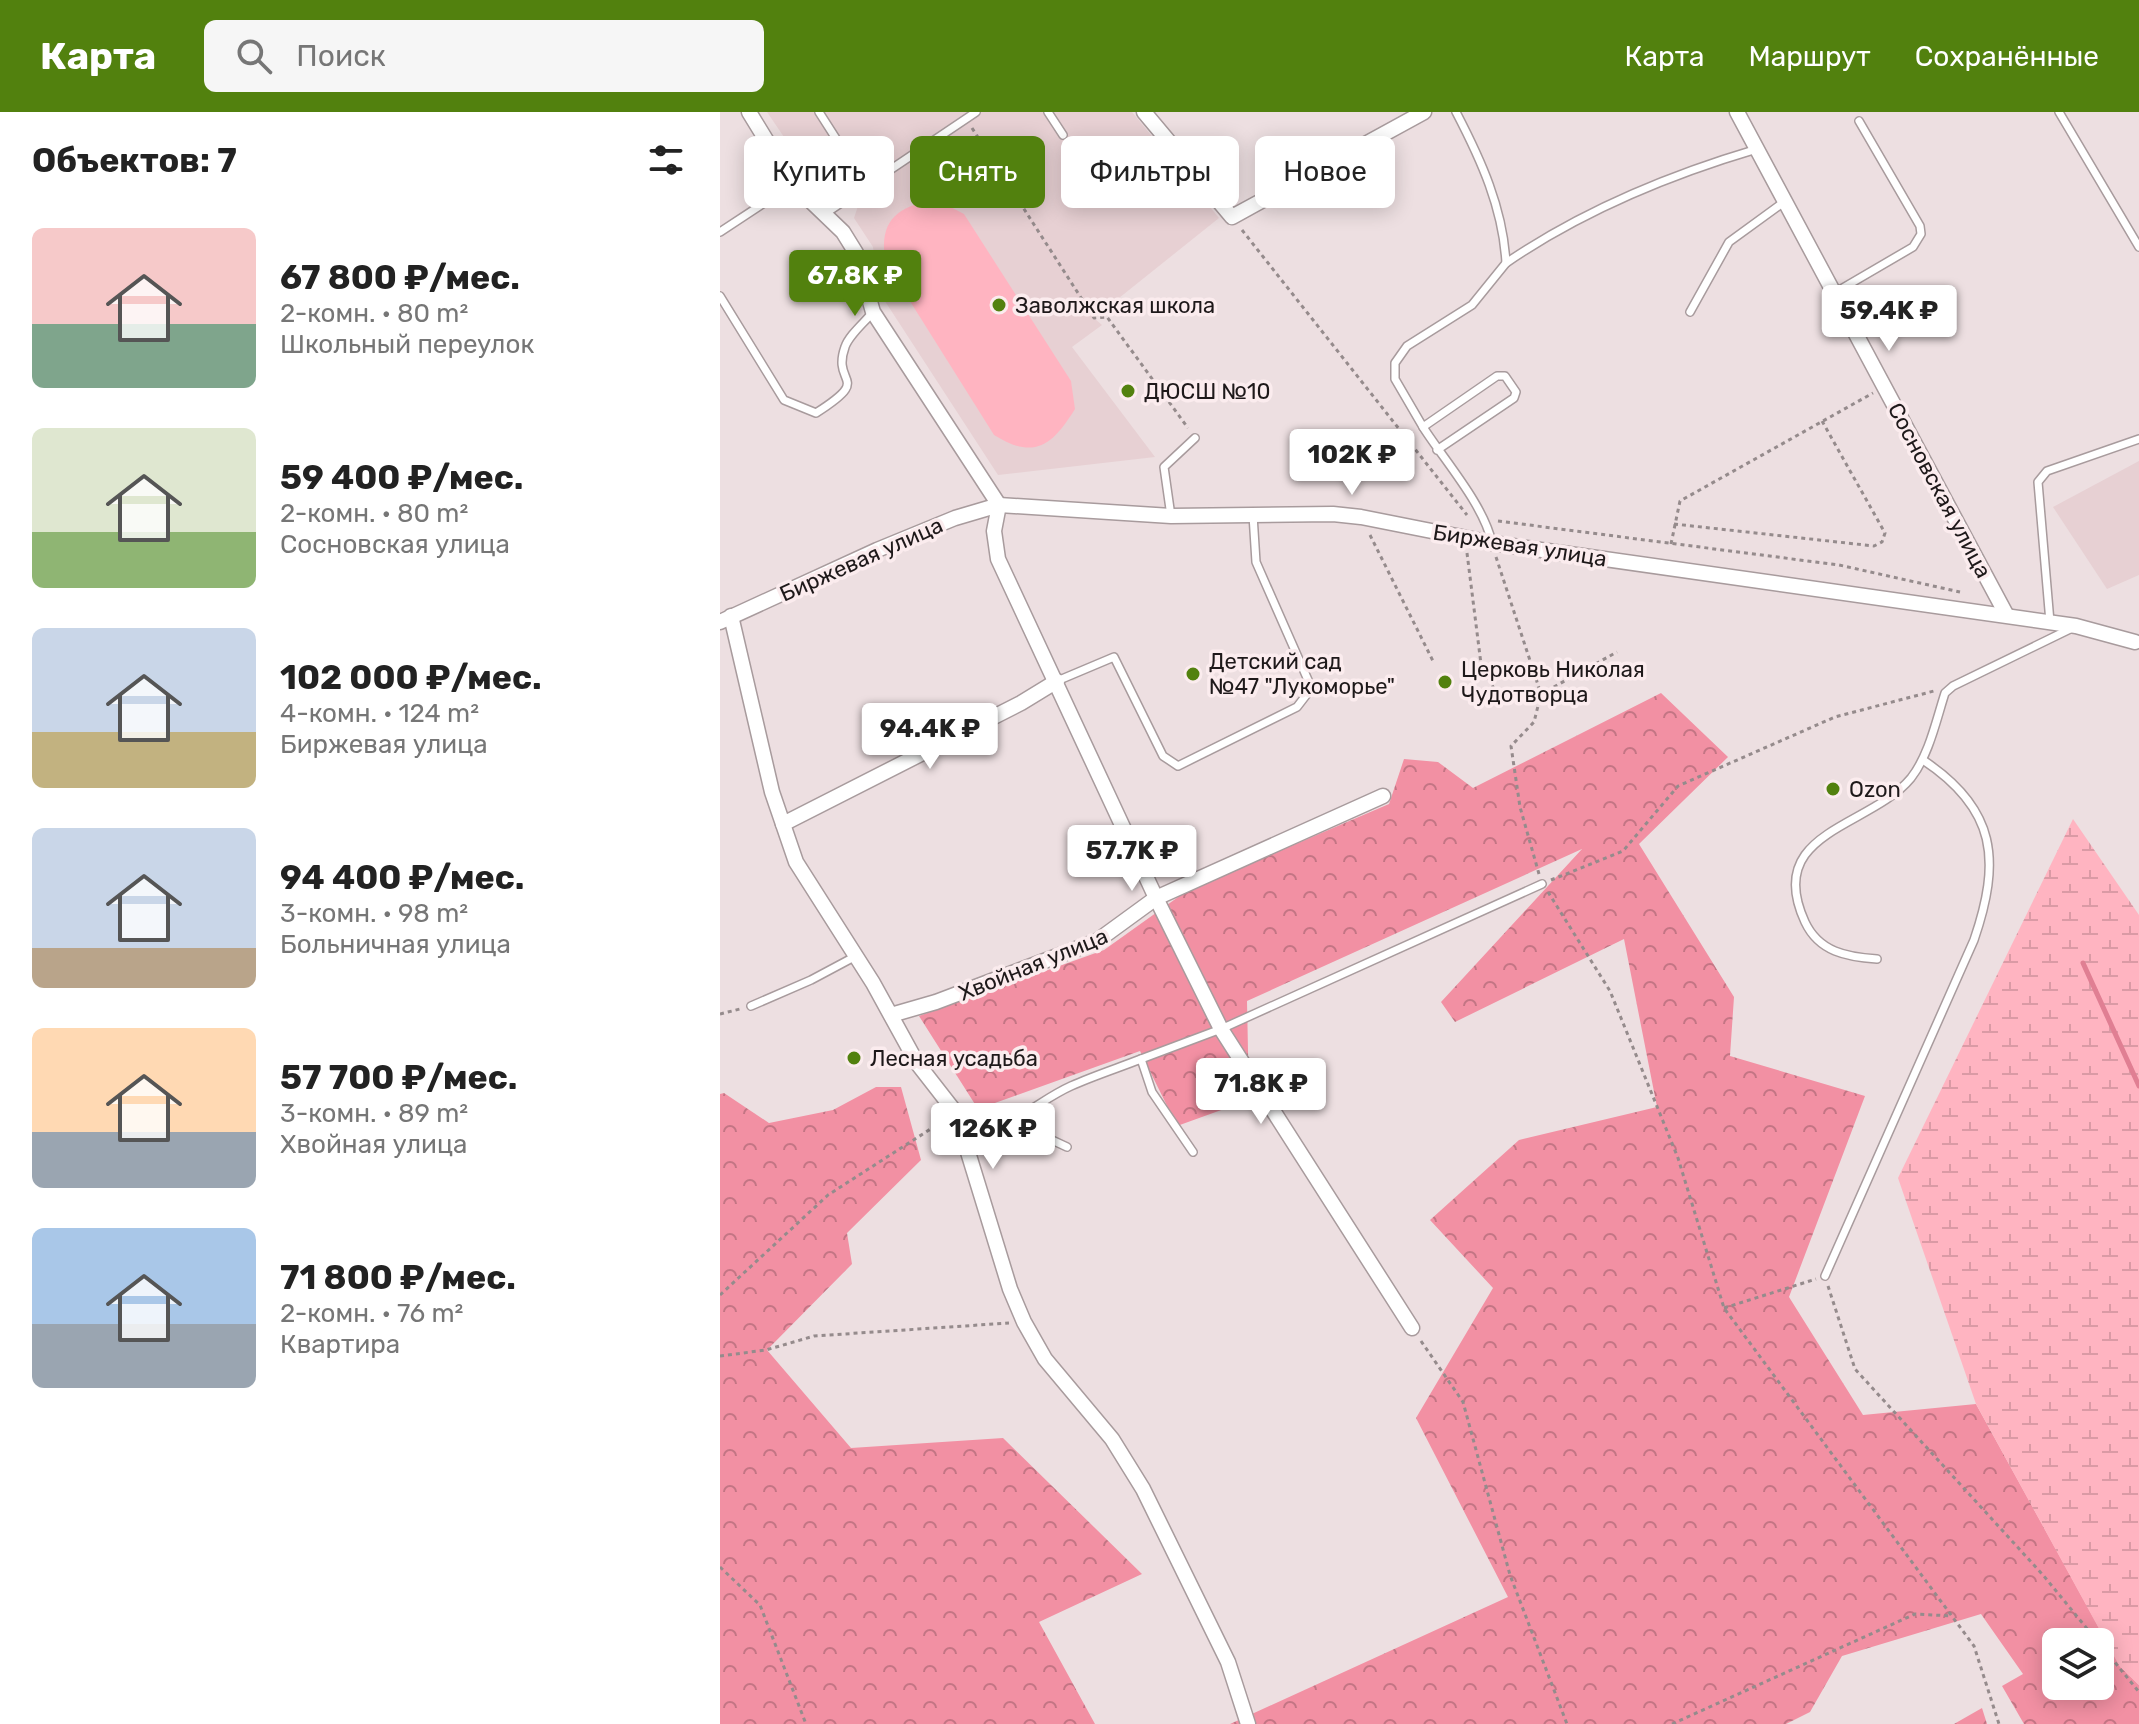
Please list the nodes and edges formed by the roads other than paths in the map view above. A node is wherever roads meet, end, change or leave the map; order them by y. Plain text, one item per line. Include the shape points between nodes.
1 (749, 112) edge
2 (819, 112) edge
3 (976, 112) edge
4 (1048, 112) edge
5 (1144, 112) edge
6 (1424, 112) edge
7 (1456, 112) edge
8 (1737, 112) edge
9 (2059, 112) edge
10 (1859, 121) dead end
11 (1063, 135) dead end
12 (764, 136) edge
13 (834, 136) edge
14 (1757, 149) junction
15 (894, 165) edge
16 (1786, 201) junction
17 (756, 208) edge
18 (820, 208) edge
19 (833, 208) edge
20 (826, 213) junction
21 (720, 232) edge
22 (2139, 247) edge
23 (1506, 263) junction
24 (1836, 292) junction
25 (720, 296) edge
26 (873, 312) junction
27 (1690, 312) dead end
28 (1423, 427) junction
29 (1195, 438) road end
30 (2139, 439) edge
31 (1437, 450) junction
32 (999, 505) junction
33 (1253, 515) junction
34 (1171, 516) junction
35 (1492, 543) junction
36 (2006, 614) junction
37 (725, 619) edge
38 (2050, 622) junction
39 (2076, 626) junction
40 (2138, 645) edge
41 (1057, 681) junction
42 (1923, 760) junction
43 (1383, 796) dead end
44 (783, 824) junction
45 (1542, 884) road end
46 (1156, 898) junction
47 (856, 956) junction
48 (1877, 959) dead end
49 (751, 1006) road end
50 (891, 1015) junction
51 (1221, 1029) junction
52 (1141, 1059) junction
53 (956, 1113) junction
54 (1011, 1121) junction
55 (1067, 1147) dead end
56 (1193, 1152) dead end
57 (1825, 1276) road end
58 (1412, 1328) road end
59 (1248, 1724) edge

1 - 12 street
2 - 13 lane
3 - 15 lane
4 - 11 lane
5 - 6 street via 1232,217
7 - 23 lane via 1480,157 1504,228
8 - 14 street, Сосновская улица
9 - 22 lane
10 - 24 lane via 1921,234 1913,247
14 - 16 street, Сосновская улица
14 - 23 lane via 1612,203 1543,237
16 - 24 street, Сосновская улица
16 - 27 lane via 1729,242
17 - 21 lane
18 - 20 street
19 - 20 lane
20 - 26 street via 856,253
23 - 28 lane via 1472,305 1407,346 1395,363 1395,379
24 - 36 street, Сосновская улица
25 - 26 lane via 784,400 816,413 845,395 845,344
26 - 32 street
28 - 31 lane
28 - 31 lane via 1497,376 1505,376 1516,392
29 - 34 lane via 1164,467
30 - 38 lane via 2047,471 2038,482
31 - 35 lane via 1483,519
32 - 34 street, Биржевая улица
32 - 37 street, Биржевая улица via 903,539
32 - 41 street via 994,531 998,559
33 - 34 street, Биржевая улица
33 - 35 street, Биржевая улица via 1361,517
33 - 41 lane via 1256,562 1308,680 1307,694 1297,707 1178,766 1163,756 1114,657
35 - 36 street, Биржевая улица
36 - 38 street, Биржевая улица
37 - 44 street
38 - 39 street, Биржевая улица
39 - 40 street, Биржевая улица
39 - 42 lane via 1945,693
41 - 44 street
41 - 46 street
42 - 48 lane via 1895,793 1826,833 1799,867 1799,909 1820,943 1851,958
42 - 57 lane via 1945,775 1984,826 1990,844 1988,900
43 - 46 street, Хвойная улица
44 - 47 street via 796,862
45 - 51 lane
46 - 50 street, Хвойная улица via 1097,941
46 - 51 street
47 - 49 lane
47 - 50 street
50 - 53 street via 917,1063
51 - 52 lane
51 - 58 street
52 - 54 lane via 1069,1087
52 - 56 lane via 1152,1092
53 - 54 lane via 976,1122
53 - 59 street via 1024,1322 1045,1359 1112,1439 1143,1489 1228,1662
54 - 55 lane

